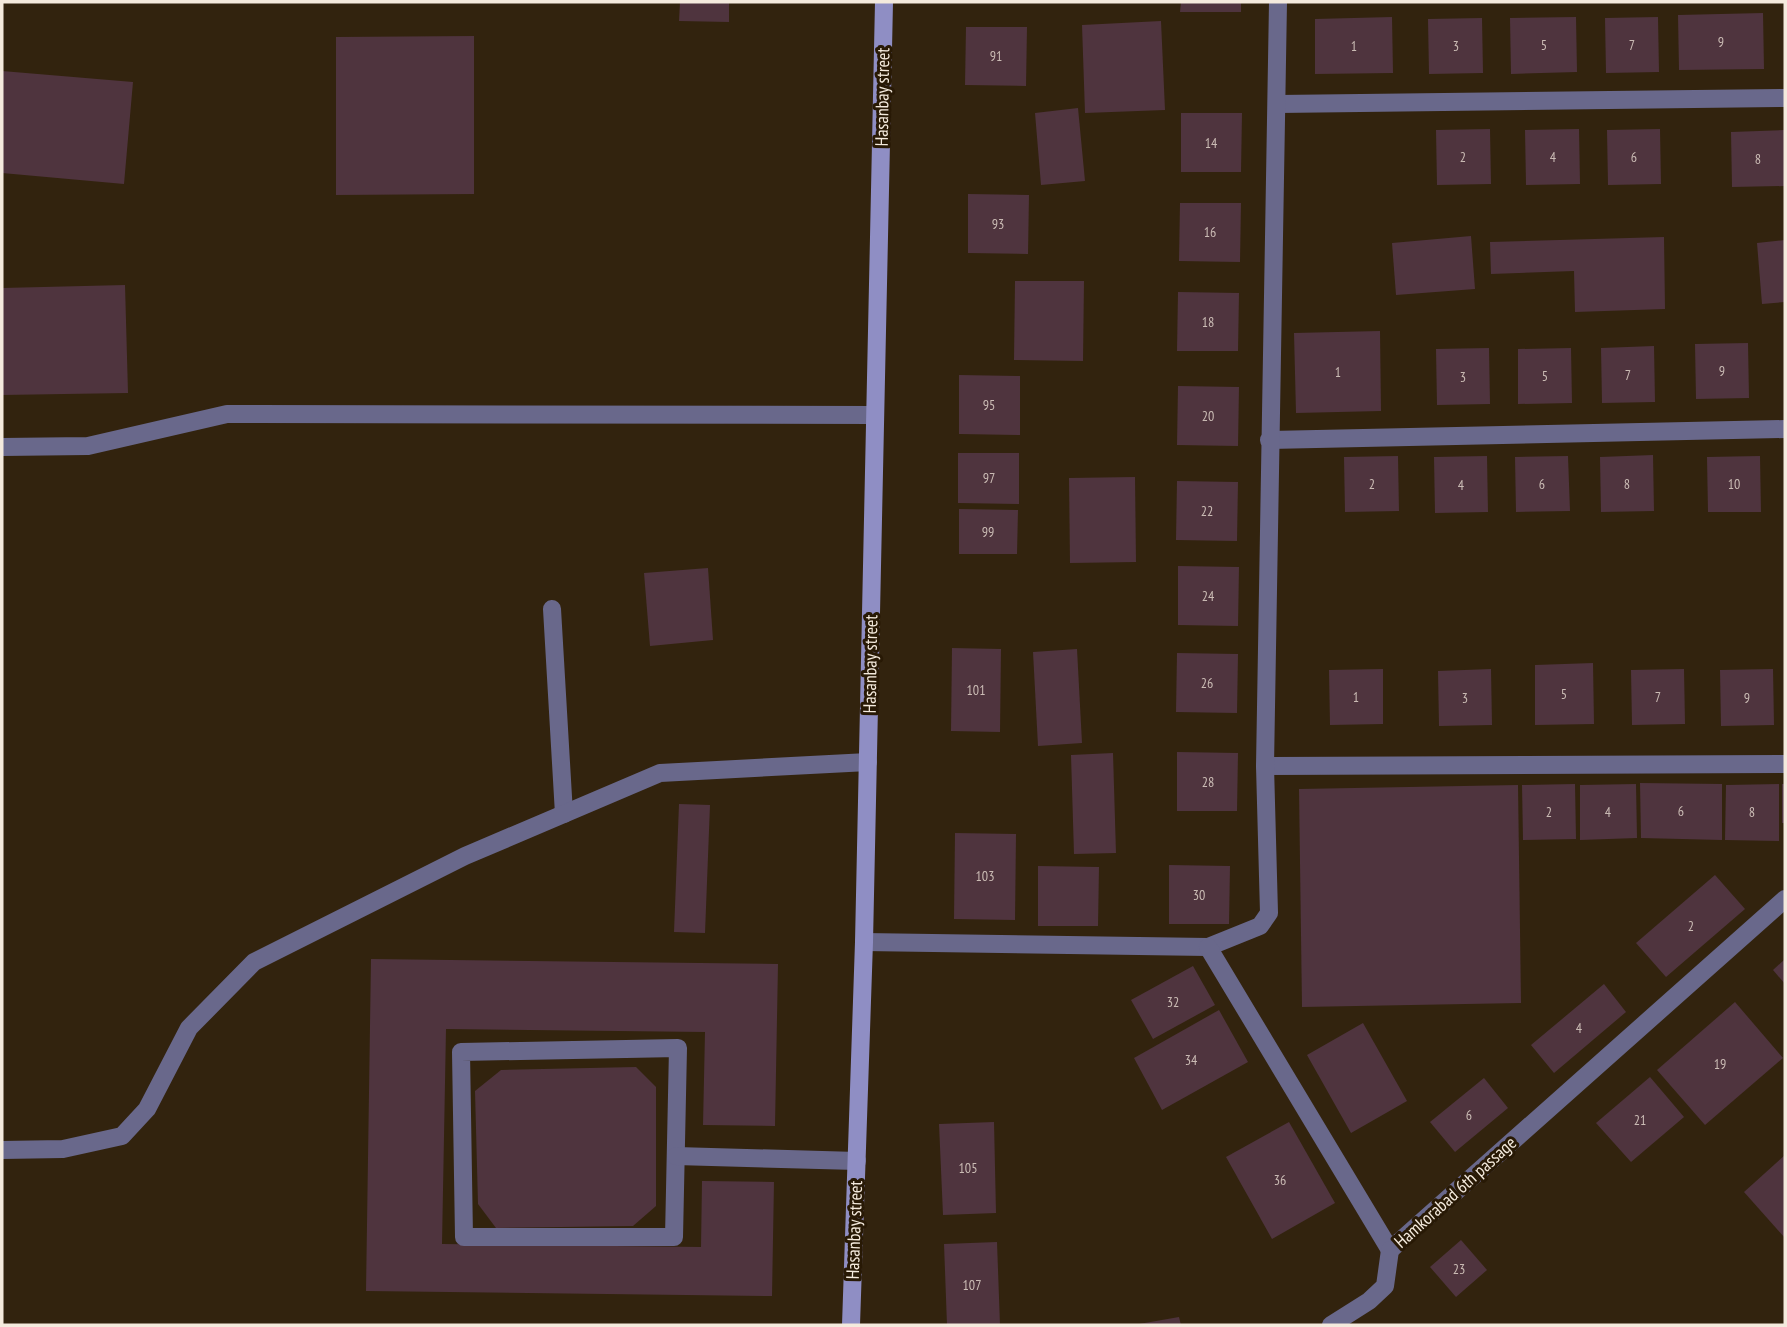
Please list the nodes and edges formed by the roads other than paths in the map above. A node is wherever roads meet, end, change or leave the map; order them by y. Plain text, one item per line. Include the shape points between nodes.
1 (884, 2) edge
2 (1278, 2) edge
3 (1785, 99) edge
4 (1278, 104) junction
5 (875, 415) junction
6 (1785, 429) edge
7 (1269, 440) junction
8 (2, 447) edge
9 (552, 609) dead end
10 (868, 762) junction
11 (1785, 764) edge
12 (1265, 766) junction
13 (564, 814) junction
14 (1785, 899) edge
15 (864, 942) junction
16 (1208, 947) junction
17 (2, 1150) edge
18 (676, 1156) junction
19 (857, 1161) junction
20 (1390, 1250) junction
21 (851, 1325) edge
22 (1331, 1325) edge

1 - 5 street, Hasanbay street
2 - 4 street
3 - 4 street
4 - 7 street
5 - 8 street via 227,414 88,446
5 - 10 street, Hasanbay street
6 - 7 street
7 - 12 street
9 - 13 street
10 - 13 street via 660,773
10 - 15 street, Hasanbay street
11 - 12 street
12 - 16 street via 1269,914 1260,926
13 - 17 street via 465,856 254,962 189,1028 147,1109 122,1136 62,1149
14 - 20 street, Hamkorabad 6th passage
15 - 16 street
15 - 19 street, Hasanbay street
16 - 20 street, Hamkorabad 6th passage
18 - 18 street via 674,1237 464,1237 461,1052 678,1048
18 - 19 street
19 - 21 street, Hasanbay street
20 - 22 street via 1385,1286

